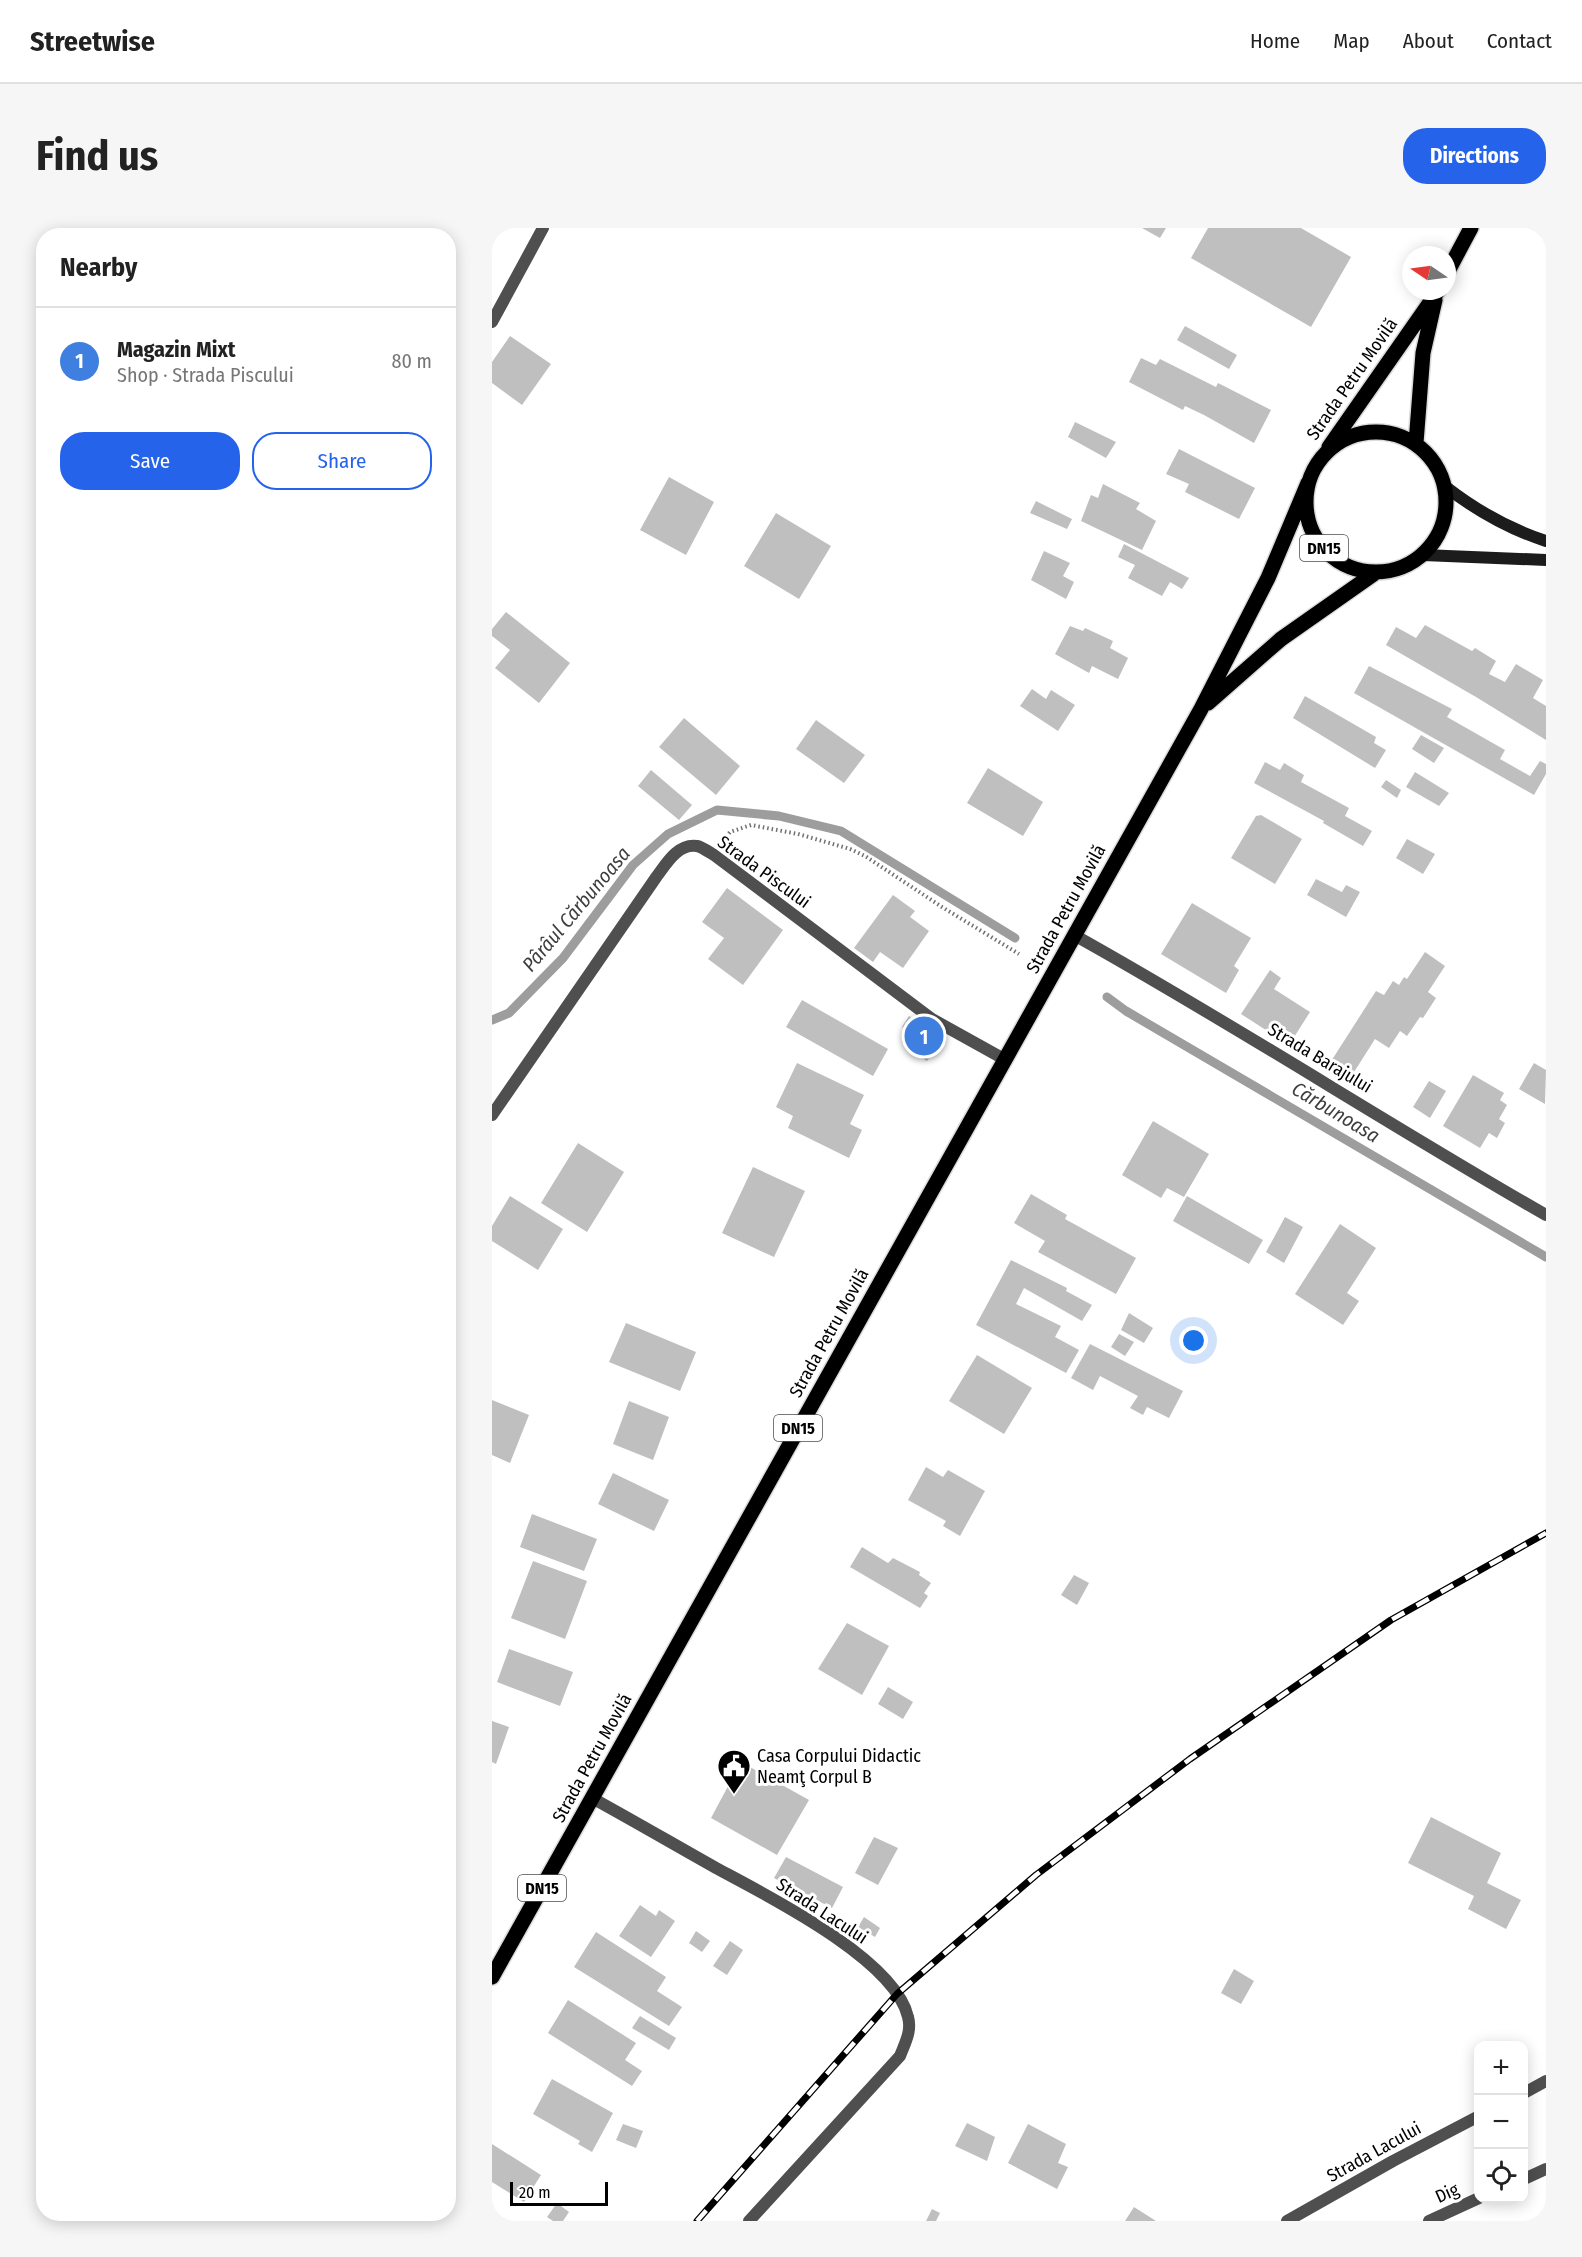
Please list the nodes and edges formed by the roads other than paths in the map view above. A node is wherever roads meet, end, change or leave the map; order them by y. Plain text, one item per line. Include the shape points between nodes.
1 (543, 228) edge
2 (1471, 228) edge
3 (1456, 256) edge
4 (1432, 300) edge
5 (1435, 300) edge
6 (492, 322) edge
7 (1416, 443) junction
8 (1322, 456) junction
9 (1308, 483) junction
10 (1446, 487) junction
11 (1546, 541) edge
12 (1423, 555) junction
13 (1546, 560) edge
14 (1375, 573) junction
15 (1201, 709) junction
16 (1074, 935) junction
17 (1004, 1059) junction
18 (492, 1115) edge
19 (1546, 1215) edge
20 (592, 1798) junction
21 (492, 1977) edge
22 (1546, 2081) edge
23 (1528, 2091) edge
24 (1474, 2119) edge
25 (1546, 2169) edge
26 (1528, 2177) edge
27 (1474, 2201) edge
28 (749, 2221) edge
29 (1287, 2221) edge
30 (1429, 2221) edge

1 - 6 street
2 - 3 main road
4 - 8 main road, Strada Petru Movilă / DN15
5 - 7 main road, Strada Petru Movilă / DN15 via 1424,352
7 - 8 main road, DN15 via 1397,434 1377,431 1356,434
7 - 10 main road, DN15 via 1429,455
8 - 9 main road, DN15
9 - 14 main road, DN15 via 1305,505 1320,545 1335,560
9 - 15 main road, Strada Petru Movilă / DN15 via 1268,578
10 - 11 main road via 1507,527
10 - 12 main road, DN15 via 1443,524 1435,542
12 - 13 main road
12 - 14 main road, DN15 via 1392,571
14 - 15 main road, Strada Petru Movilă / DN15 via 1281,639
15 - 16 main road, Strada Petru Movilă / DN15
16 - 17 main road, Strada Petru Movilă / DN15
16 - 19 street, Strada Barajului
17 - 18 street, Strada Piscului via 932,1019 714,855 697,846 686,847 673,854
17 - 20 main road, Strada Petru Movilă / DN15
20 - 21 main road, Strada Petru Movilă / DN15
20 - 28 street, Strada Lacului via 811,1921 846,1945 897,1994 908,2016 909,2033 900,2056
22 - 23 street
24 - 29 street, Strada Lacului
25 - 26 street
27 - 30 street, Dig

